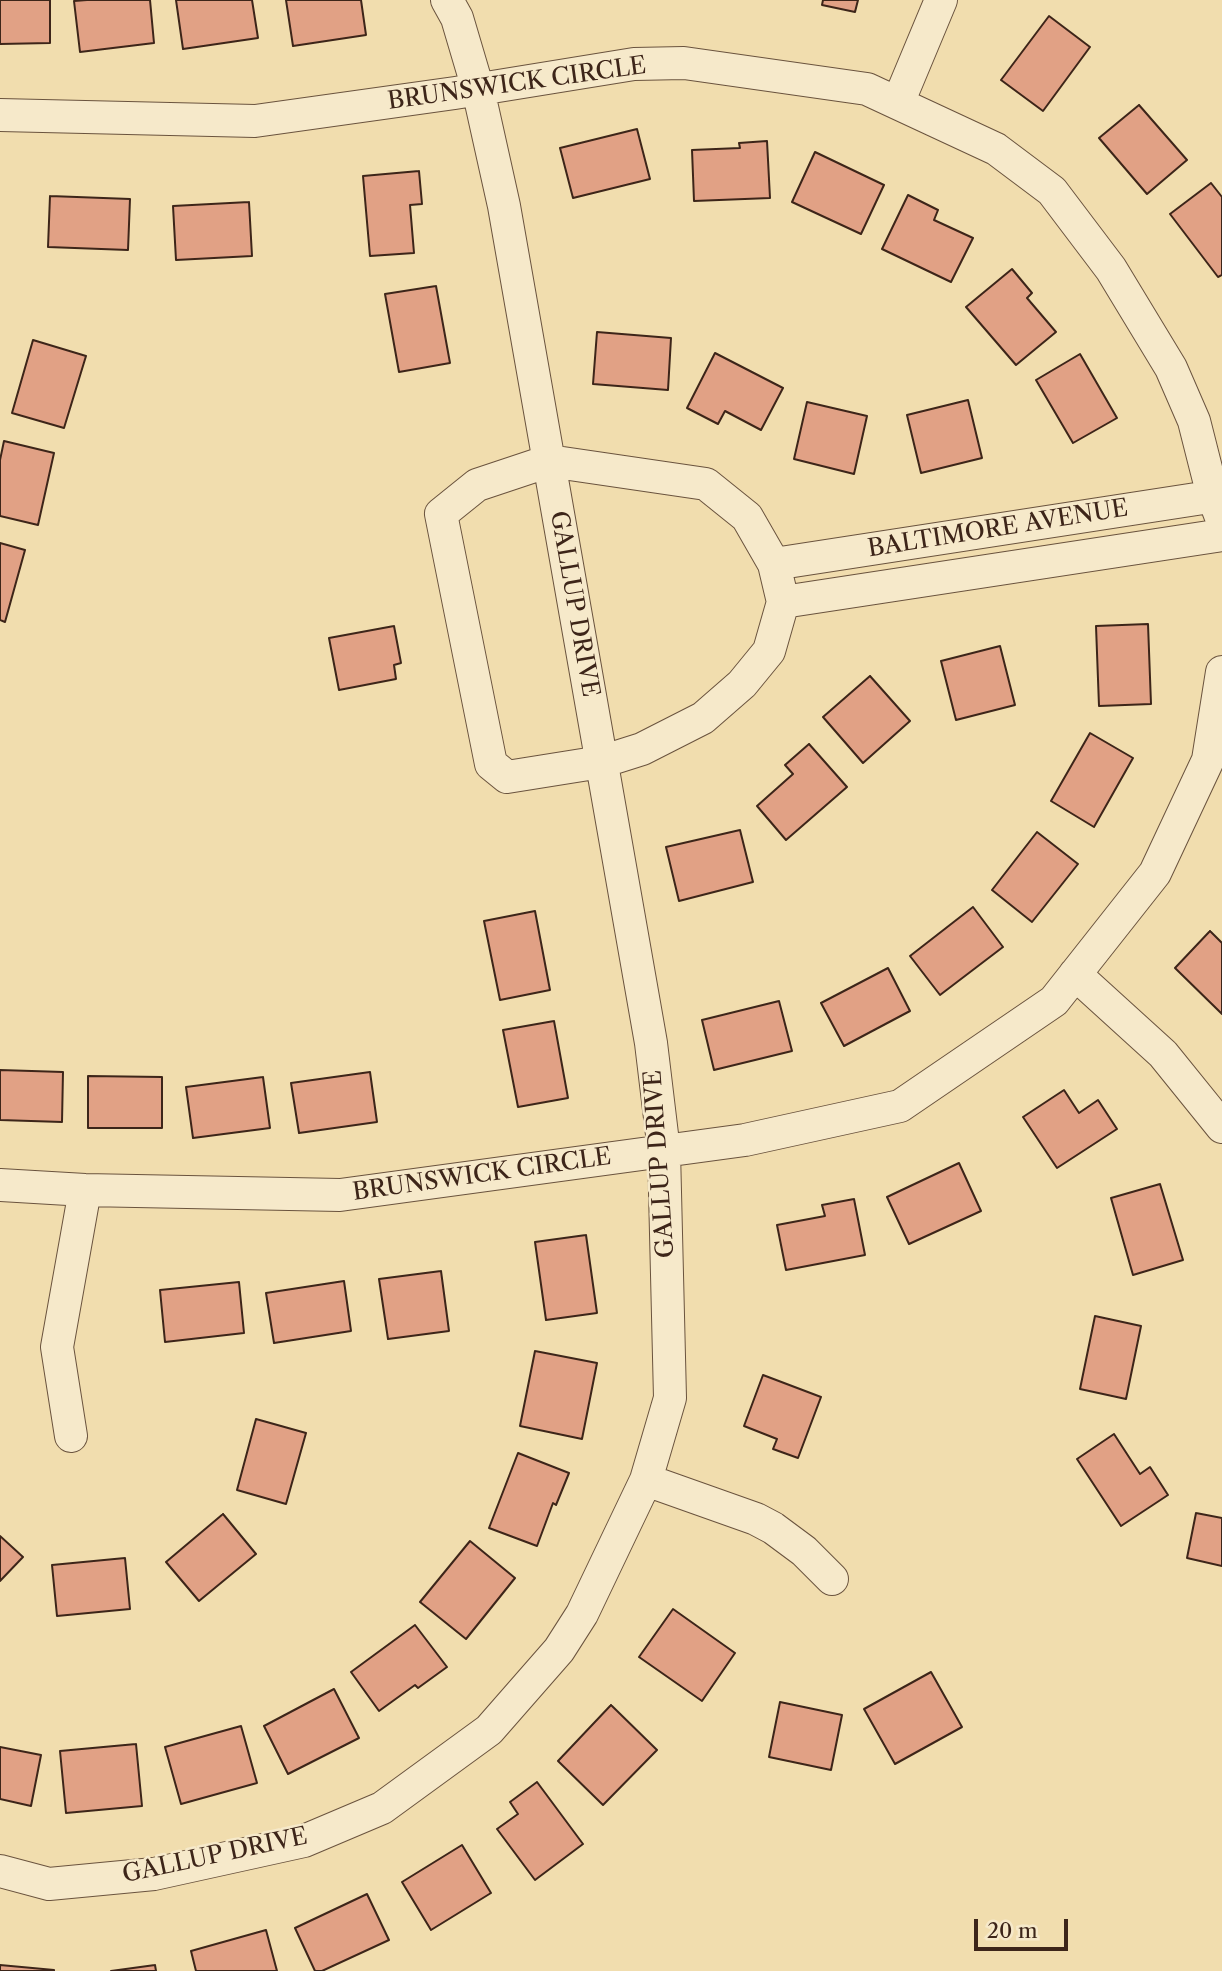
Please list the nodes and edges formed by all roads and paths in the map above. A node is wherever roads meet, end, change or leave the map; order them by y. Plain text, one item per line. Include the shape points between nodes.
1 (447, 0) edge
2 (941, 0) edge
3 (478, 89) junction
4 (898, 103) junction
5 (0, 115) edge
6 (549, 461) junction
7 (1219, 503) edge
8 (1222, 535) edge
9 (774, 564) junction
10 (783, 602) junction
11 (1222, 672) edge
12 (601, 762) junction
13 (1075, 974) junction
14 (1222, 1127) edge
15 (664, 1151) junction
16 (0, 1185) edge
17 (85, 1190) junction
18 (71, 1436) dead end
19 (646, 1480) junction
20 (832, 1579) dead end
21 (0, 1871) edge

1 - 3 street, GALLUP DRIVE via 457,18
2 - 4 street
3 - 4 street, BRUNSWICK CIRCLE via 634,64 684,63 867,89
3 - 5 street, BRUNSWICK CIRCLE via 255,121
3 - 6 street, GALLUP DRIVE via 504,206
4 - 7 street, BRUNSWICK CIRCLE via 996,149 1052,191 1111,269 1171,368 1194,421
6 - 9 street via 706,484 747,517
6 - 12 street, GALLUP DRIVE
6 - 12 street via 477,485 440,514 491,764 508,777
7 - 9 street, BALTIMORE AVENUE
8 - 10 street, BALTIMORE AVENUE
9 - 10 street
10 - 12 street via 769,651 742,684 703,718 675,734
11 - 13 street, BRUNSWICK CIRCLE via 1208,760 1155,873
12 - 15 street, GALLUP DRIVE via 651,1043
13 - 14 street via 1163,1054
13 - 15 street, BRUNSWICK CIRCLE via 1054,1001 900,1106 745,1140
15 - 17 street, BRUNSWICK CIRCLE via 340,1195
15 - 19 street, GALLUP DRIVE via 670,1398
16 - 17 street, BRUNSWICK CIRCLE
17 - 18 street via 57,1347
19 - 20 street via 773,1528
19 - 21 street, GALLUP DRIVE via 582,1614 559,1650 489,1730 382,1808 304,1841 154,1874 49,1884

